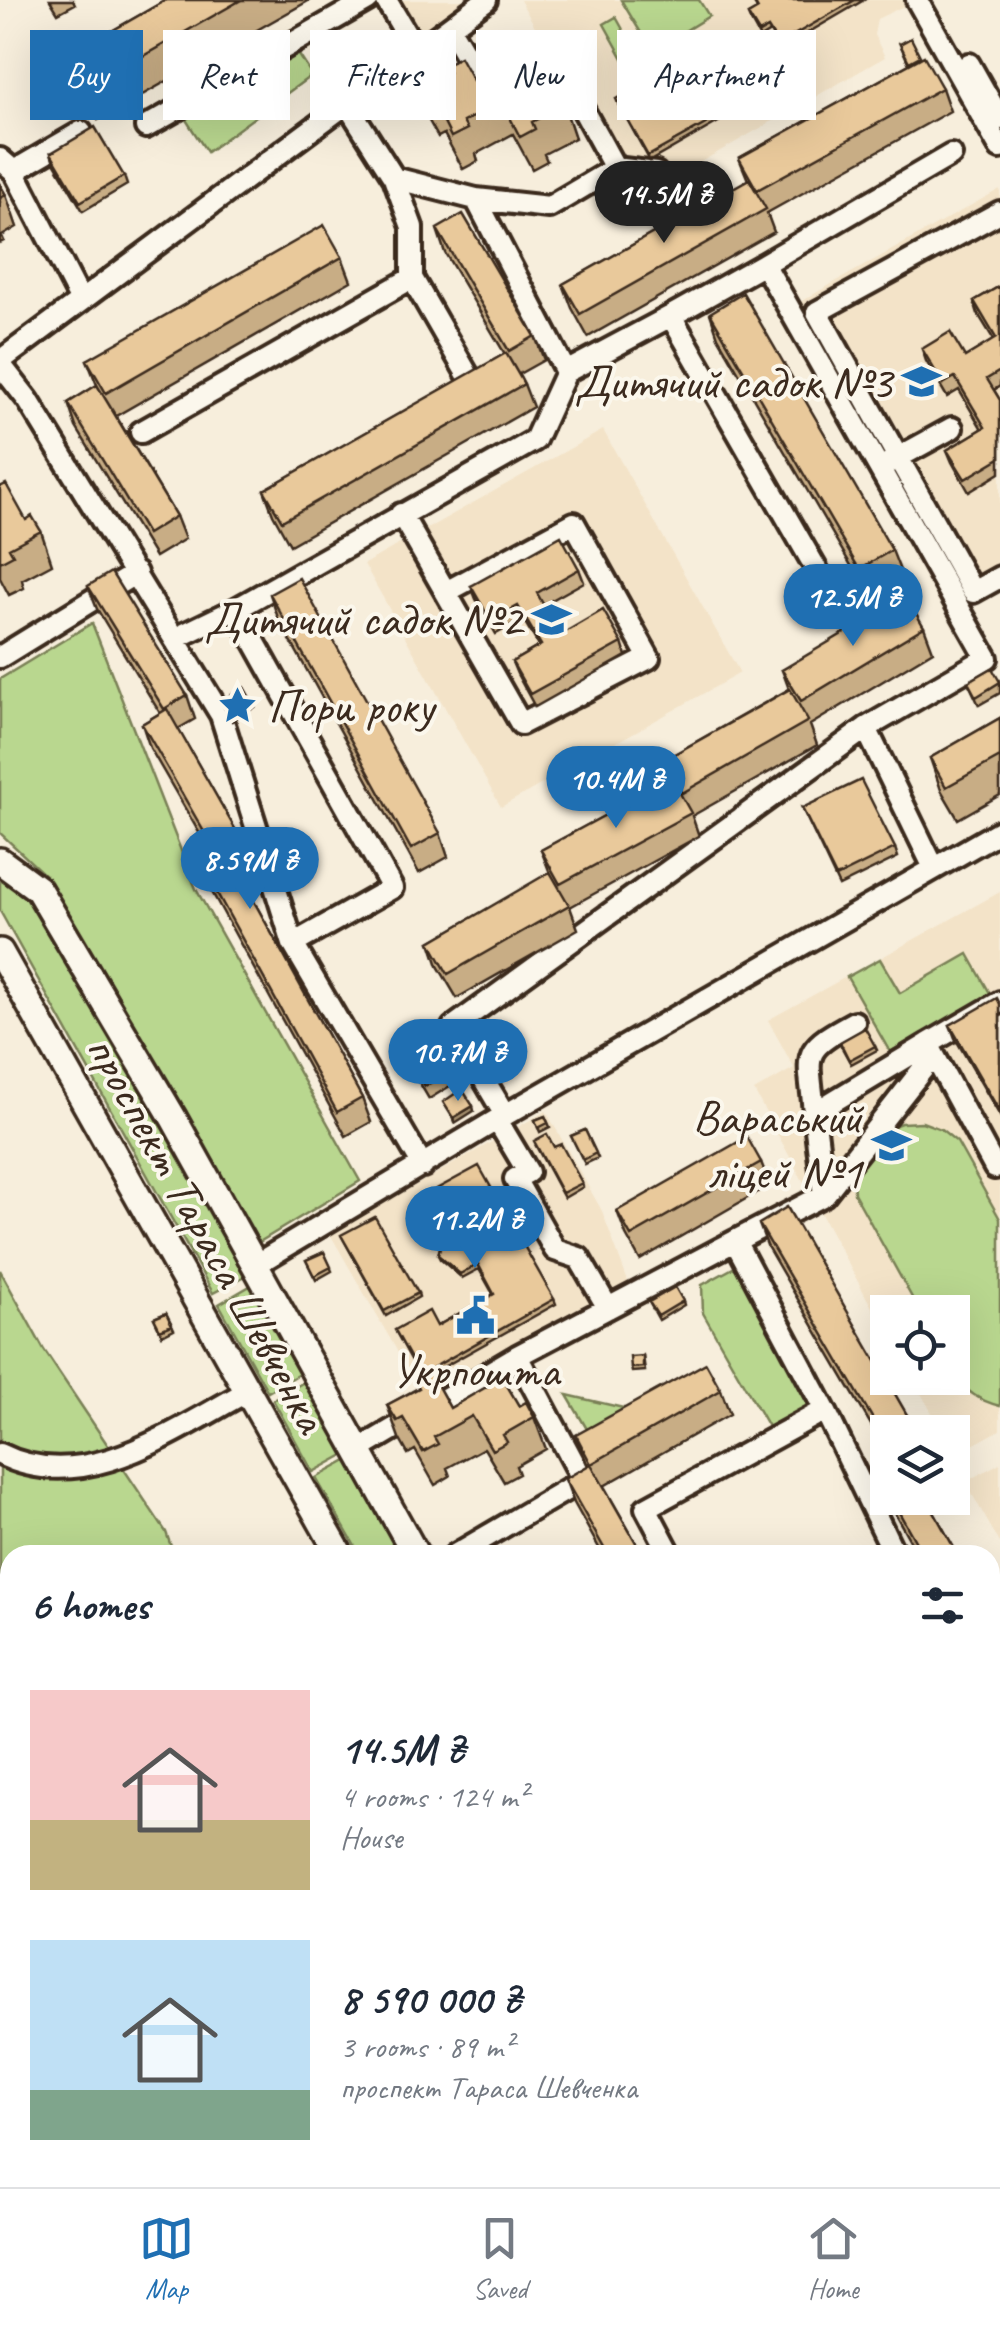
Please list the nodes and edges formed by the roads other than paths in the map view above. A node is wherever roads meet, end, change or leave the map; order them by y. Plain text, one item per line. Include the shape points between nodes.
1 (368, 0) edge
2 (386, 0) edge
3 (486, 0) edge
4 (918, 0) edge
5 (934, 0) edge
6 (450, 28) junction
7 (404, 30) edge
8 (447, 30) edge
9 (476, 71) edge
10 (1000, 119) edge
11 (325, 120) edge
12 (357, 120) edge
13 (588, 120) edge
14 (146, 128) dead end
15 (81, 132) edge
16 (1000, 148) edge
17 (951, 154) dead end
18 (7, 165) edge
19 (614, 168) junction
20 (656, 172) dead end
21 (394, 178) junction
22 (476, 199) junction
23 (1000, 212) edge
24 (764, 264) junction
25 (412, 278) junction
26 (81, 301) junction
27 (671, 316) junction
28 (0, 362) edge
29 (566, 372) junction
30 (470, 379) edge
31 (952, 428) dead end
32 (142, 432) dead end
33 (898, 458) junction
34 (880, 469) junction
35 (401, 514) junction
36 (136, 573) junction
37 (1000, 577) edge
38 (446, 592) junction
39 (236, 608) junction
40 (841, 612) dead end
41 (176, 638) junction
42 (0, 656) edge
43 (866, 728) junction
44 (1000, 832) edge
45 (0, 861) edge
46 (934, 868) junction
47 (293, 944) junction
48 (0, 952) edge
49 (1000, 1002) edge
50 (854, 1022) dead end
51 (930, 1050) junction
52 (814, 1113) junction
53 (501, 1118) junction
54 (423, 1166) junction
55 (998, 1170) edge
56 (824, 1195) junction
57 (735, 1242) junction
58 (255, 1265) junction
59 (608, 1308) junction
60 (517, 1356) junction
61 (248, 1391) junction
62 (824, 1410) junction
63 (358, 1450) junction
64 (0, 1454) edge
65 (334, 1545) edge
66 (410, 1545) edge
67 (472, 1545) edge
68 (666, 1545) edge
69 (890, 1545) edge

1 - 14 street
2 - 7 street
3 - 6 street
4 - 16 street
5 - 10 street
6 - 8 street
6 - 9 street
11 - 26 street
12 - 21 street
13 - 19 street
15 - 18 street
17 - 24 street
18 - 26 street
19 - 20 street
19 - 22 street via 548,208
21 - 22 street
21 - 25 street via 412,227
22 - 29 street
23 - 33 street via 817,312
24 - 27 street
24 - 34 street
25 - 30 street
25 - 32 street
26 - 28 street
27 - 29 street
27 - 40 street
28 - 36 street
29 - 35 street via 535,440
31 - 33 street
33 - 34 street
33 - 37 street via 973,592
34 - 43 street via 987,658
35 - 38 street
35 - 39 street
36 - 41 street
36 - 42 street
38 - 38 street via 521,724 649,658 574,523
39 - 41 street
39 - 47 street via 392,888
41 - 47 street via 221,715
43 - 46 street
43 - 53 street via 454,1027
44 - 46 street
45 - 58 main road, проспект Тараса Шевченка via 38,889
46 - 53 street
47 - 54 street
48 - 61 main road, проспект Тараса Шевченка
49 - 51 street
50 - 52 street via 812,1048
51 - 52 street
51 - 55 street
51 - 56 street
52 - 56 street
53 - 54 street
53 - 59 street via 528,1172 515,1179 555,1250 580,1258
54 - 58 street
56 - 57 street
57 - 59 street
57 - 62 street
58 - 63 main road, проспект Тараса Шевченка
59 - 60 street
60 - 63 street
60 - 67 street via 583,1480
61 - 64 street via 116,1458 73,1470
61 - 65 main road, проспект Тараса Шевченка
62 - 68 street via 646,1508
62 - 69 street
63 - 66 main road, проспект Тараса Шевченка

